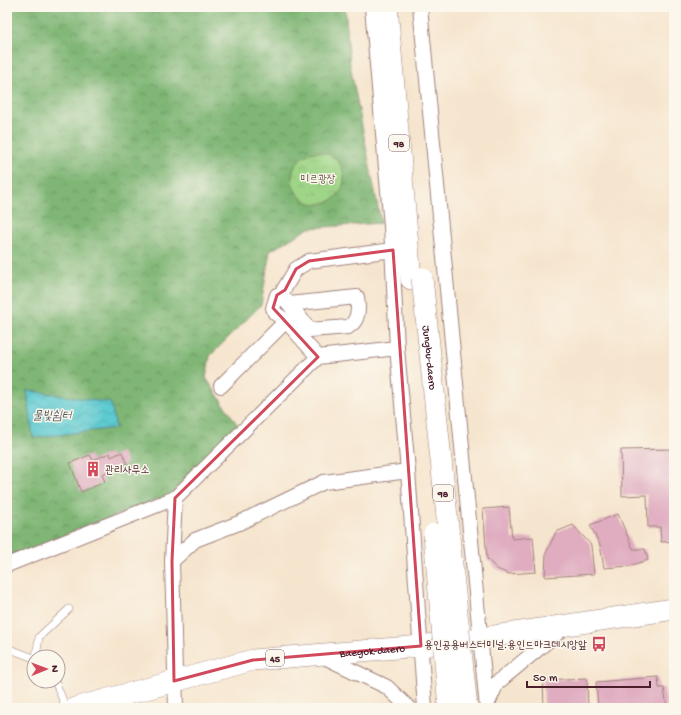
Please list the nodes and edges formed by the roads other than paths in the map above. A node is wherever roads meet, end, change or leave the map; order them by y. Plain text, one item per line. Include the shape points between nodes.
1 (372, 7) edge
2 (387, 7) edge
3 (399, 7) edge
4 (420, 7) edge
5 (393, 250) junction
6 (416, 278) junction
7 (286, 321) junction
8 (397, 348) junction
9 (318, 357) junction
10 (222, 386) dead end
11 (408, 471) junction
12 (175, 498) junction
13 (172, 561) junction
14 (7, 565) edge
15 (69, 609) dead end
16 (674, 609) edge
17 (567, 625) junction
18 (482, 638) junction
19 (421, 646) junction
20 (7, 648) edge
21 (37, 649) edge
22 (318, 654) junction
23 (26, 655) edge
24 (174, 681) junction
25 (58, 689) edge
26 (480, 707) edge
27 (66, 708) edge
28 (75, 708) edge
29 (176, 708) edge
30 (409, 708) edge
31 (425, 708) edge
32 (449, 708) edge

1 - 5 street
2 - 6 main road, Jungbu-daero / 98
3 - 6 main road, Jungbu-daero / 98
4 - 18 street
5 - 7 street via 309,261 296,269 285,299 277,295 273,308 275,313
5 - 8 street
6 - 26 main road, Jungbu-daero / 98, bridge
6 - 32 main road, Jungbu-daero / 98, bridge
7 - 9 street
7 - 10 street
8 - 9 street
8 - 11 street
9 - 12 street
11 - 13 street via 324,482 239,523 195,540
11 - 19 street
12 - 13 street
12 - 14 street
13 - 24 street
15 - 21 lane via 39,637
16 - 17 main road, Baegok-daero / 45
17 - 18 main road, Baegok-daero / 45
17 - 26 street via 497,683
18 - 19 main road, Baegok-daero / 45
18 - 26 street
19 - 22 main road, Baegok-daero / 45
19 - 31 street
20 - 23 lane
22 - 24 main road, Baegok-daero / 45 via 252,660
22 - 30 street via 387,687
24 - 28 main road, Baegok-daero / 45
24 - 29 street
25 - 27 lane

